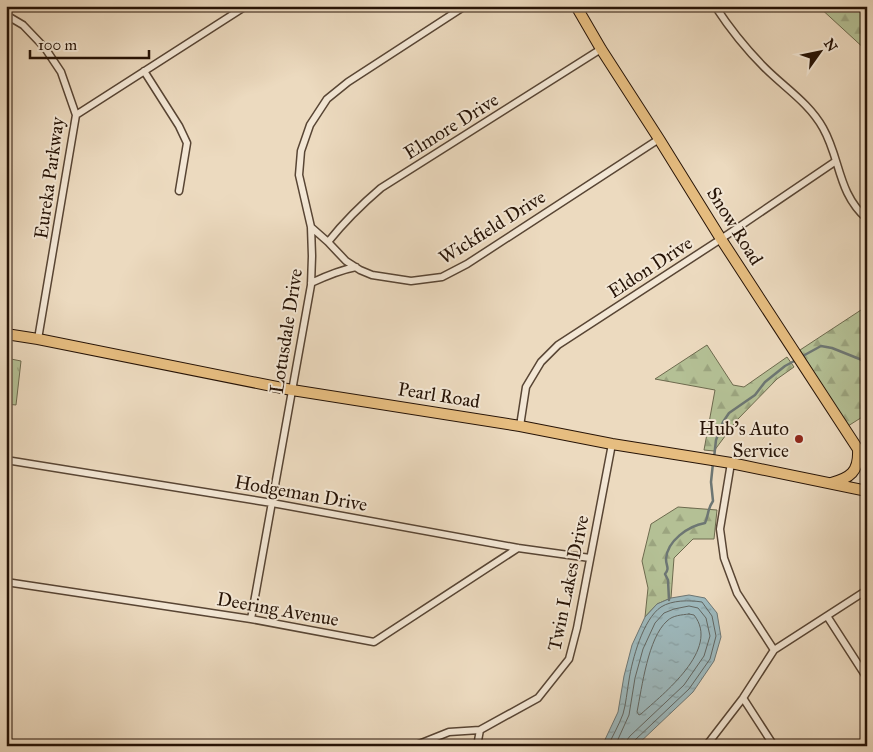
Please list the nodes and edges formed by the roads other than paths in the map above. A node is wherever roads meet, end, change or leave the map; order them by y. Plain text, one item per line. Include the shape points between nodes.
1 (246, 6) edge
2 (465, 6) edge
3 (576, 6) edge
4 (715, 6) edge
5 (6, 15) edge
6 (601, 49) junction
7 (144, 72) junction
8 (76, 115) junction
9 (659, 139) junction
10 (836, 162) junction
11 (179, 191) dead end
12 (867, 219) edge
13 (311, 227) junction
14 (721, 239) junction
15 (328, 242) junction
16 (356, 268) junction
17 (311, 283) junction
18 (6, 334) edge
19 (38, 339) junction
20 (292, 390) junction
21 (520, 426) junction
22 (612, 444) junction
23 (858, 450) junction
24 (6, 460) edge
25 (731, 463) junction
26 (867, 463) edge
27 (830, 483) junction
28 (867, 491) edge
29 (272, 503) junction
30 (518, 548) junction
31 (590, 558) junction
32 (6, 582) edge
33 (867, 590) edge
34 (826, 616) junction
35 (251, 619) junction
36 (774, 650) junction
37 (867, 678) edge
38 (743, 698) junction
39 (480, 730) junction
40 (414, 746) edge
41 (477, 746) edge
42 (706, 746) edge
43 (774, 746) edge

1 - 7 street
2 - 13 street, Lotusdale Drive via 327,99 310,125 301,151 299,175
3 - 6 main road, Snow Road
4 - 10 street via 749,52 816,117
5 - 8 street, Eureka Parkway via 23,25 45,48 61,72
6 - 9 main road, Snow Road
6 - 15 street, Elmore Drive via 381,188
7 - 8 street
7 - 11 street via 187,143
8 - 19 street, Eureka Parkway
9 - 14 main road, Snow Road
9 - 16 street, Wickfield Drive via 442,277 411,282 372,275
10 - 12 street via 846,192
10 - 14 street, Eldon Drive
13 - 15 street, Wickfield Drive
13 - 17 street, Lotusdale Drive
14 - 21 street, Eldon Drive via 558,345 541,362 526,387
14 - 23 main road, Snow Road
15 - 16 street, Wickfield Drive
16 - 17 street via 345,269
17 - 20 street, Lotusdale Drive
18 - 19 main road, Pearl Road
19 - 20 main road, Pearl Road
20 - 21 main road, Pearl Road
20 - 29 street, Lotusdale Drive
21 - 22 main road, Pearl Road
22 - 25 main road, Pearl Road
22 - 31 street, Twin Lakes Drive
23 - 26 main road, Snow Road
23 - 27 main road via 859,459 854,471 847,478
24 - 29 street, Hodgeman Drive
25 - 27 main road, Pearl Road
25 - 36 street via 720,529 724,558 737,593
27 - 28 main road, Pearl Road
29 - 30 street, Hodgeman Drive
29 - 35 street, Lotusdale Drive
30 - 31 street, Hodgeman Drive
30 - 35 street, Deering Avenue via 374,642
31 - 39 street, Twin Lakes Drive via 569,659 538,698
32 - 35 street, Deering Avenue
33 - 34 street
34 - 36 street
34 - 37 street
36 - 38 street
38 - 42 street
38 - 43 street
39 - 40 street via 449,732
39 - 41 street

